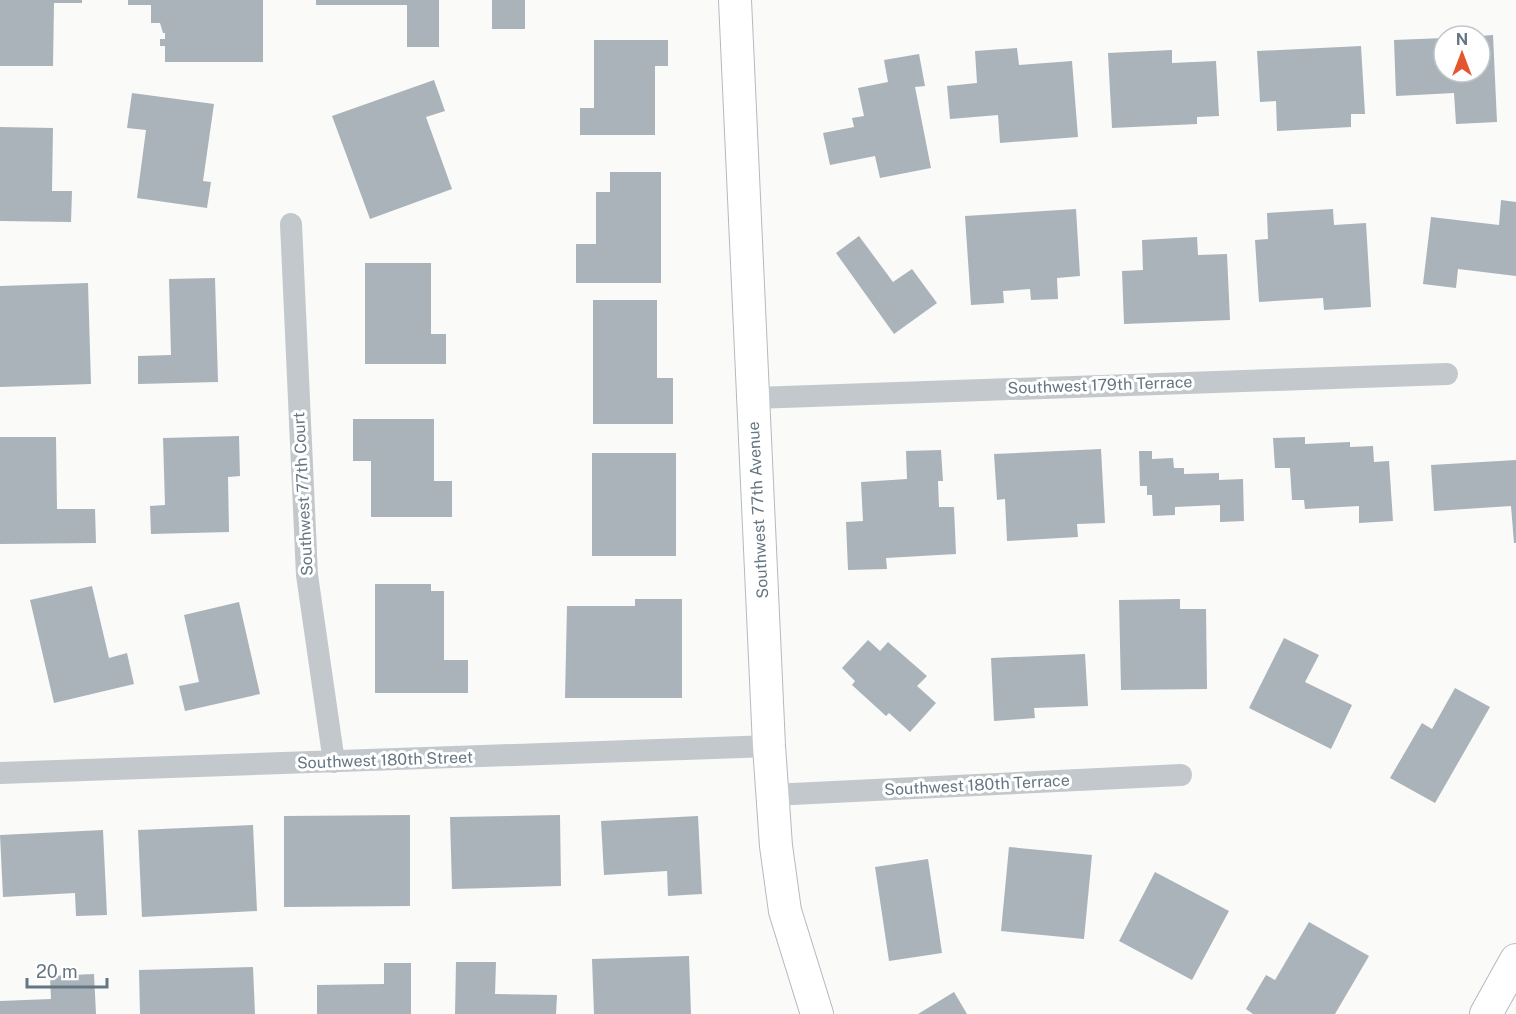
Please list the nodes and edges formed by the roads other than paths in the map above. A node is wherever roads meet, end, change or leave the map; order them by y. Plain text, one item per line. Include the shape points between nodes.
1 (742, 0) edge
2 (291, 224) dead end
3 (1447, 374) dead end
4 (753, 398) junction
5 (769, 746) junction
6 (334, 762) junction
7 (0, 773) edge
8 (1181, 775) dead end
9 (772, 795) junction
10 (1516, 960) edge
11 (817, 1014) edge
12 (1486, 1014) edge

1 - 4 street, Southwest 77th Avenue
2 - 6 street, Southwest 77th Court via 307,575
3 - 4 street, Southwest 179th Terrace
4 - 5 street, Southwest 77th Avenue
5 - 6 street, Southwest 180th Street
5 - 9 street, Southwest 77th Avenue
6 - 7 street, Southwest 180th Street
8 - 9 street, Southwest 180th Terrace
9 - 11 street, Southwest 77th Avenue via 785,910
10 - 12 street

